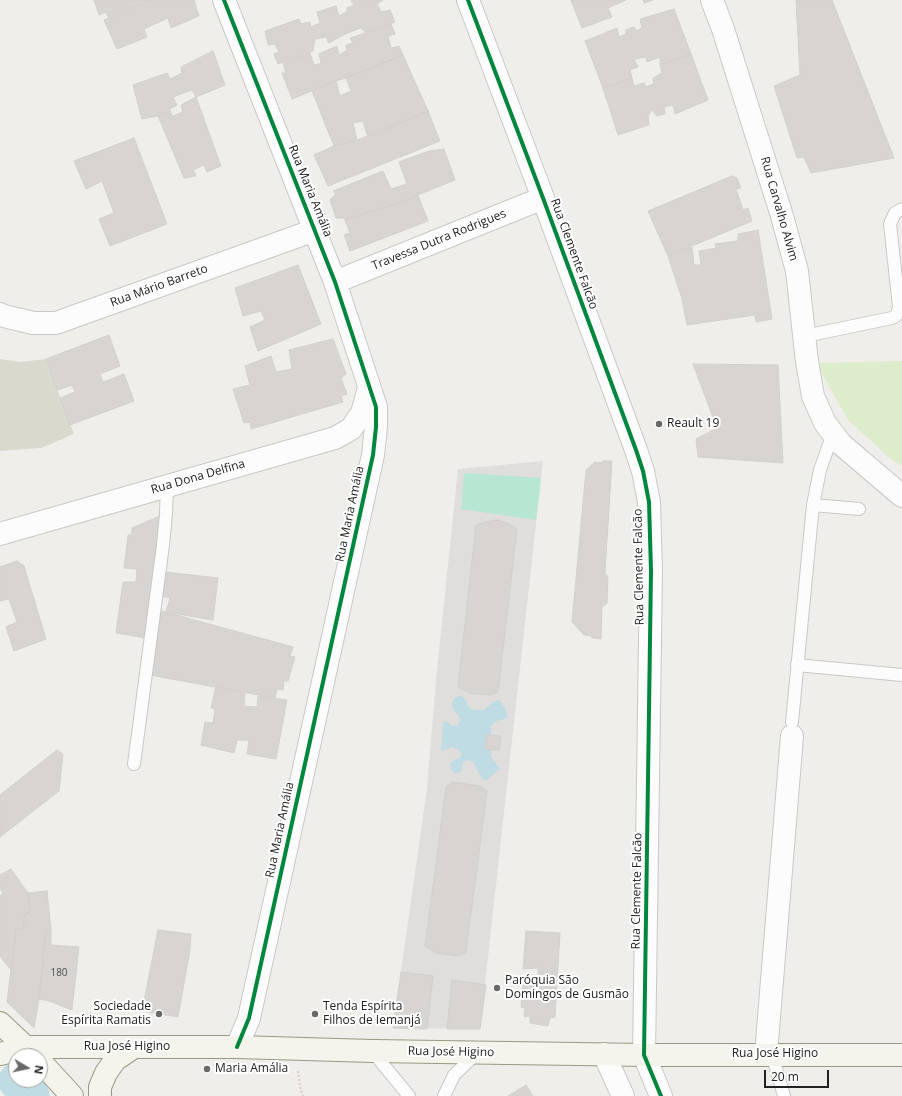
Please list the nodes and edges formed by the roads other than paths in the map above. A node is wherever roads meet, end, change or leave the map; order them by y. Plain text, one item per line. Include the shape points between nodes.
1 (224, 0) edge
2 (468, 0) edge
3 (712, 0) edge
4 (543, 198) junction
5 (902, 209) edge
6 (315, 230) junction
7 (335, 282) junction
8 (0, 314) edge
9 (805, 336) junction
10 (369, 388) junction
11 (829, 428) junction
12 (167, 485) junction
13 (902, 496) edge
14 (813, 505) junction
15 (859, 509) dead end
16 (0, 534) edge
17 (797, 665) junction
18 (902, 675) edge
19 (792, 729) joint
20 (134, 764) dead end
21 (0, 1023) edge
22 (237, 1046) junction
23 (134, 1047) junction
24 (19, 1048) edge
25 (372, 1051) junction
26 (48, 1052) edge
27 (477, 1053) junction
28 (604, 1054) junction
29 (769, 1054) junction
30 (644, 1055) junction
31 (902, 1055) edge
32 (48, 1075) edge
33 (620, 1089) edge
34 (660, 1094) edge
35 (72, 1096) edge
36 (100, 1096) edge
37 (409, 1096) edge
38 (444, 1096) edge
39 (784, 1096) edge

1 - 6 street, Rua Maria Amália
2 - 4 street, Rua Clemente Falcão
3 - 9 street, Rua Carvalho Alvim via 784,223 797,271
4 - 7 street, Travessa Dutra Rodrigues
4 - 30 street, Rua Clemente Falcão via 636,450 649,502 651,571
5 - 9 lane via 896,213 890,224 898,314 892,318
6 - 7 street, Rua Maria Amália
6 - 8 street, Rua Mário Barreto via 56,323 33,323
7 - 10 street, Rua Maria Amália
9 - 11 street, Rua Carvalho Alvim via 813,396
10 - 12 street, Rua Dona Delfina via 362,413 351,429 335,438
10 - 22 street, Rua Maria Amália via 376,408 373,455 250,1018
11 - 13 street, Rua Carvalho Alvim via 841,444
11 - 14 lane
12 - 16 street, Rua Dona Delfina
12 - 20 lane via 163,545
14 - 15 lane
14 - 17 lane
17 - 18 lane
17 - 19 lane
19 - 29 street via 769,1014
21 - 24 street
22 - 23 street, Rua José Higino
22 - 25 street, Rua José Higino
23 - 26 street, Rua José Higino
23 - 36 street via 115,1060 110,1067 100,1087
25 - 27 street, Rua José Higino
25 - 37 lane
27 - 28 street, Rua José Higino
27 - 38 lane via 454,1075
28 - 30 street, Rua José Higino
28 - 33 street
29 - 30 street, Rua José Higino
29 - 31 street, Rua José Higino
29 - 39 lane
30 - 34 street, Rua Clemente Falcão
32 - 35 street

